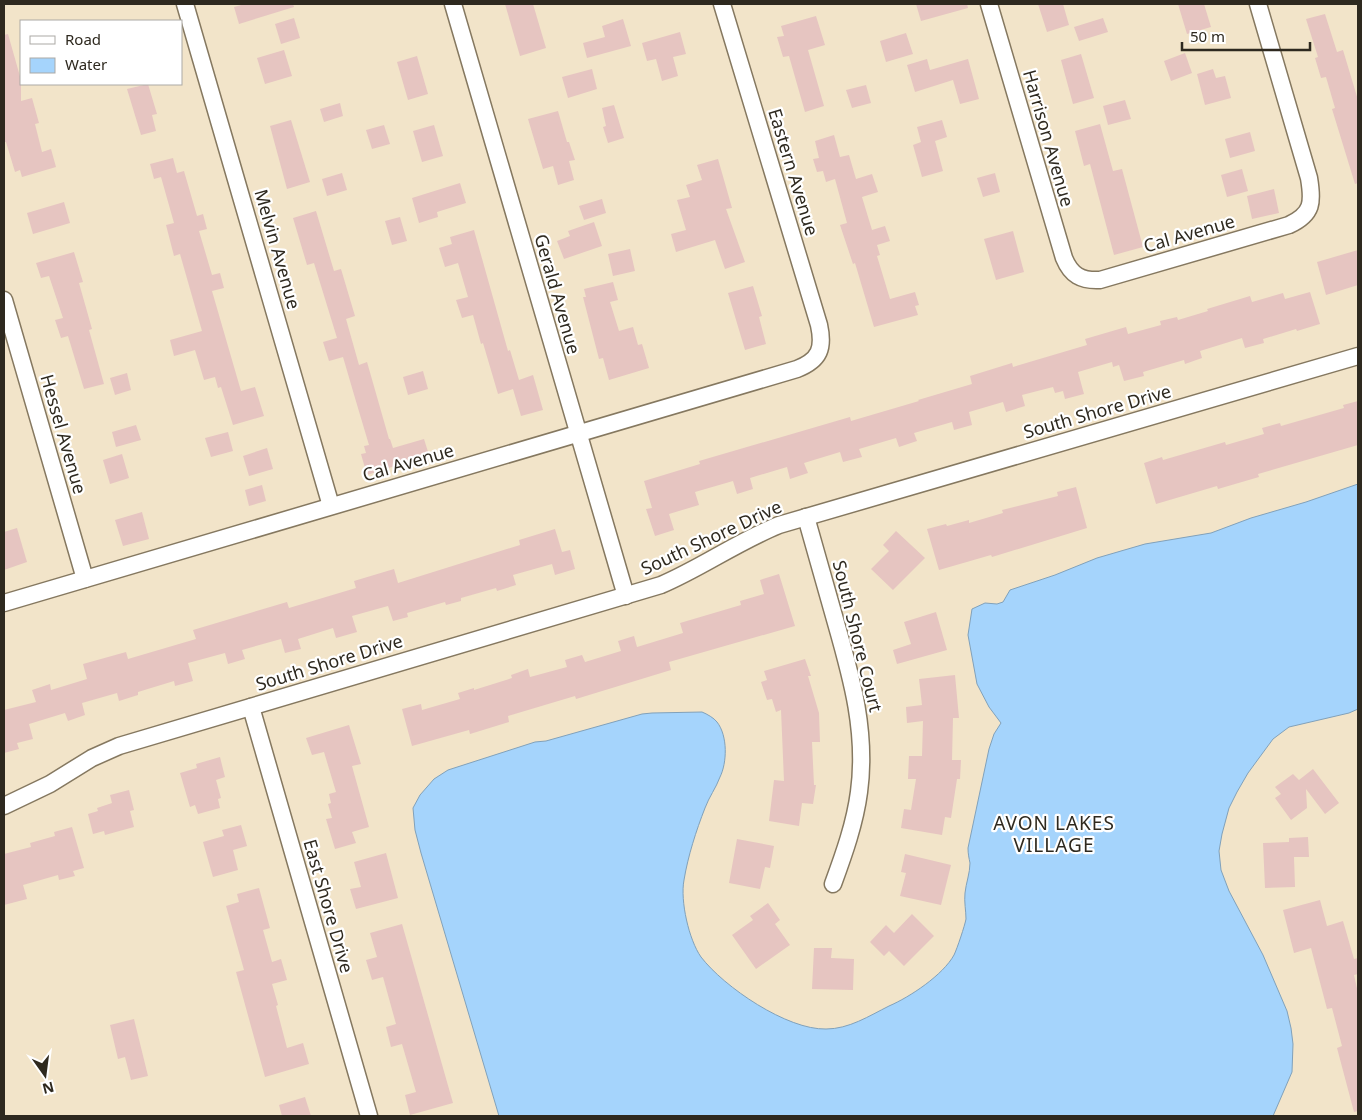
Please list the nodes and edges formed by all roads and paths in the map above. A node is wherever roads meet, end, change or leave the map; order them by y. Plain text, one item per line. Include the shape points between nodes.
1 (185, 4) edge
2 (453, 4) edge
3 (722, 4) edge
4 (989, 4) edge
5 (1258, 4) edge
6 (1079, 278) joint
7 (4, 300) edge
8 (819, 353) joint
9 (1358, 356) edge
10 (578, 433) junction
11 (331, 506) junction
12 (806, 517) junction
13 (85, 578) junction
14 (626, 596) junction
15 (4, 603) edge
16 (251, 707) junction
17 (4, 806) edge
18 (833, 884) dead end
19 (368, 1116) edge

1 - 11 street, Melvin Avenue
2 - 10 street, Gerald Avenue
3 - 8 street, Eastern Avenue via 819,325
4 - 6 street, Harrison Avenue via 1064,258 1072,273
5 - 6 street, Cal Avenue via 1309,178 1312,194 1307,212 1289,225 1100,280
7 - 13 street, Hessel Avenue
8 - 10 street, Cal Avenue via 813,361 797,369
9 - 12 street, South Shore Drive
10 - 11 street, Cal Avenue
10 - 14 street, Gerald Avenue
11 - 13 street, Cal Avenue
12 - 14 street, South Shore Drive via 758,534 679,577
12 - 18 street, South Shore Court via 852,677 859,714 861,768 857,803
13 - 15 street, Cal Avenue
14 - 16 street, South Shore Drive
16 - 17 street, South Shore Drive via 119,746
16 - 19 street, East Shore Drive

